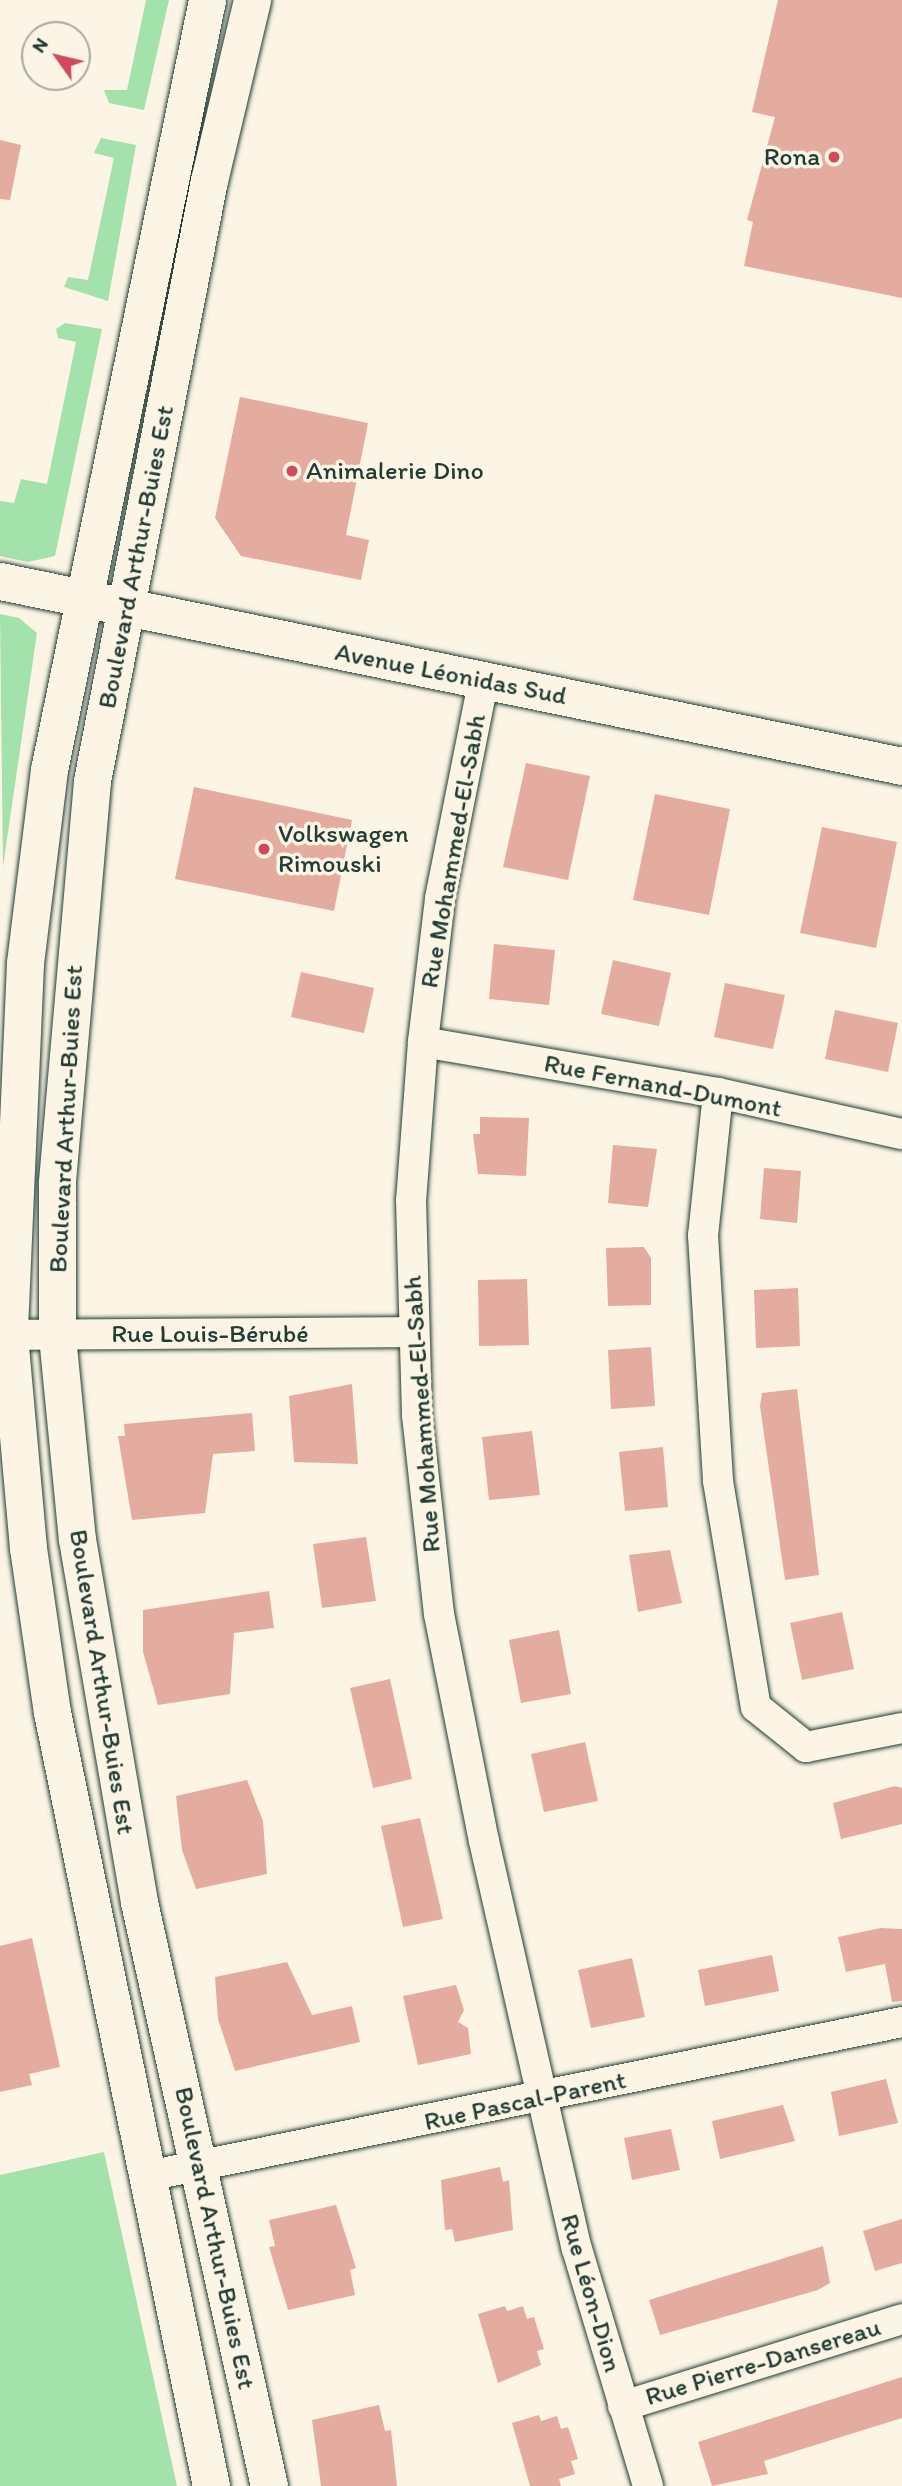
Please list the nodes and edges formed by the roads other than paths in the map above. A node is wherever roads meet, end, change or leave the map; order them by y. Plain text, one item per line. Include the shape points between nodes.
1 (207, 0) edge
2 (252, 0) edge
3 (0, 581) edge
4 (84, 599) junction
5 (126, 610) junction
6 (483, 683) junction
7 (902, 766) edge
8 (423, 1042) junction
9 (718, 1093) junction
10 (902, 1134) edge
11 (411, 1332) junction
12 (9, 1335) junction
13 (57, 1336) junction
14 (902, 1728) edge
15 (902, 2022) edge
16 (541, 2098) junction
17 (202, 2169) junction
18 (148, 2176) junction
19 (902, 2319) edge
20 (623, 2406) junction
21 (211, 2486) edge
22 (269, 2486) edge
23 (648, 2486) edge

1 - 4 street, Boulevard Arthur-Buies Est
2 - 5 street, Boulevard Arthur-Buies Est via 209,180
3 - 4 street, Avenue Léonidas Sud
4 - 5 street, Avenue Léonidas Sud
4 - 12 street, Boulevard Arthur-Buies Est via 49,770 25,963
5 - 6 street, Avenue Léonidas Sud
5 - 13 street, Boulevard Arthur-Buies Est via 92,781 75,956 57,1183
6 - 7 street, Avenue Léonidas Sud
6 - 8 street, Rue Mohammed-El-Sabh via 440,899
8 - 9 street, Rue Fernand-Dumont
8 - 11 street, Rue Mohammed-El-Sabh via 411,1200
9 - 10 street, Rue Fernand-Dumont
9 - 14 street via 702,1234 718,1481 756,1707 806,1747
11 - 13 street, Rue Louis-Bérubé
11 - 16 street, Rue Mohammed-El-Sabh via 439,1614
12 - 13 street, Rue Louis-Bérubé
12 - 18 street, Boulevard Arthur-Buies Est via 27,1548 52,1712
13 - 17 street, Boulevard Arthur-Buies Est via 78,1539 108,1726 139,1902
15 - 16 street, Rue Pascal-Parent
16 - 17 street, Rue Pascal-Parent
16 - 20 street, Rue Léon-Dion
17 - 18 street, Rue Pascal-Parent
17 - 22 street, Boulevard Arthur-Buies Est
18 - 21 street, Boulevard Arthur-Buies Est
19 - 20 street, Rue Pierre-Dansereau
20 - 23 street, Rue Léon-Dion

